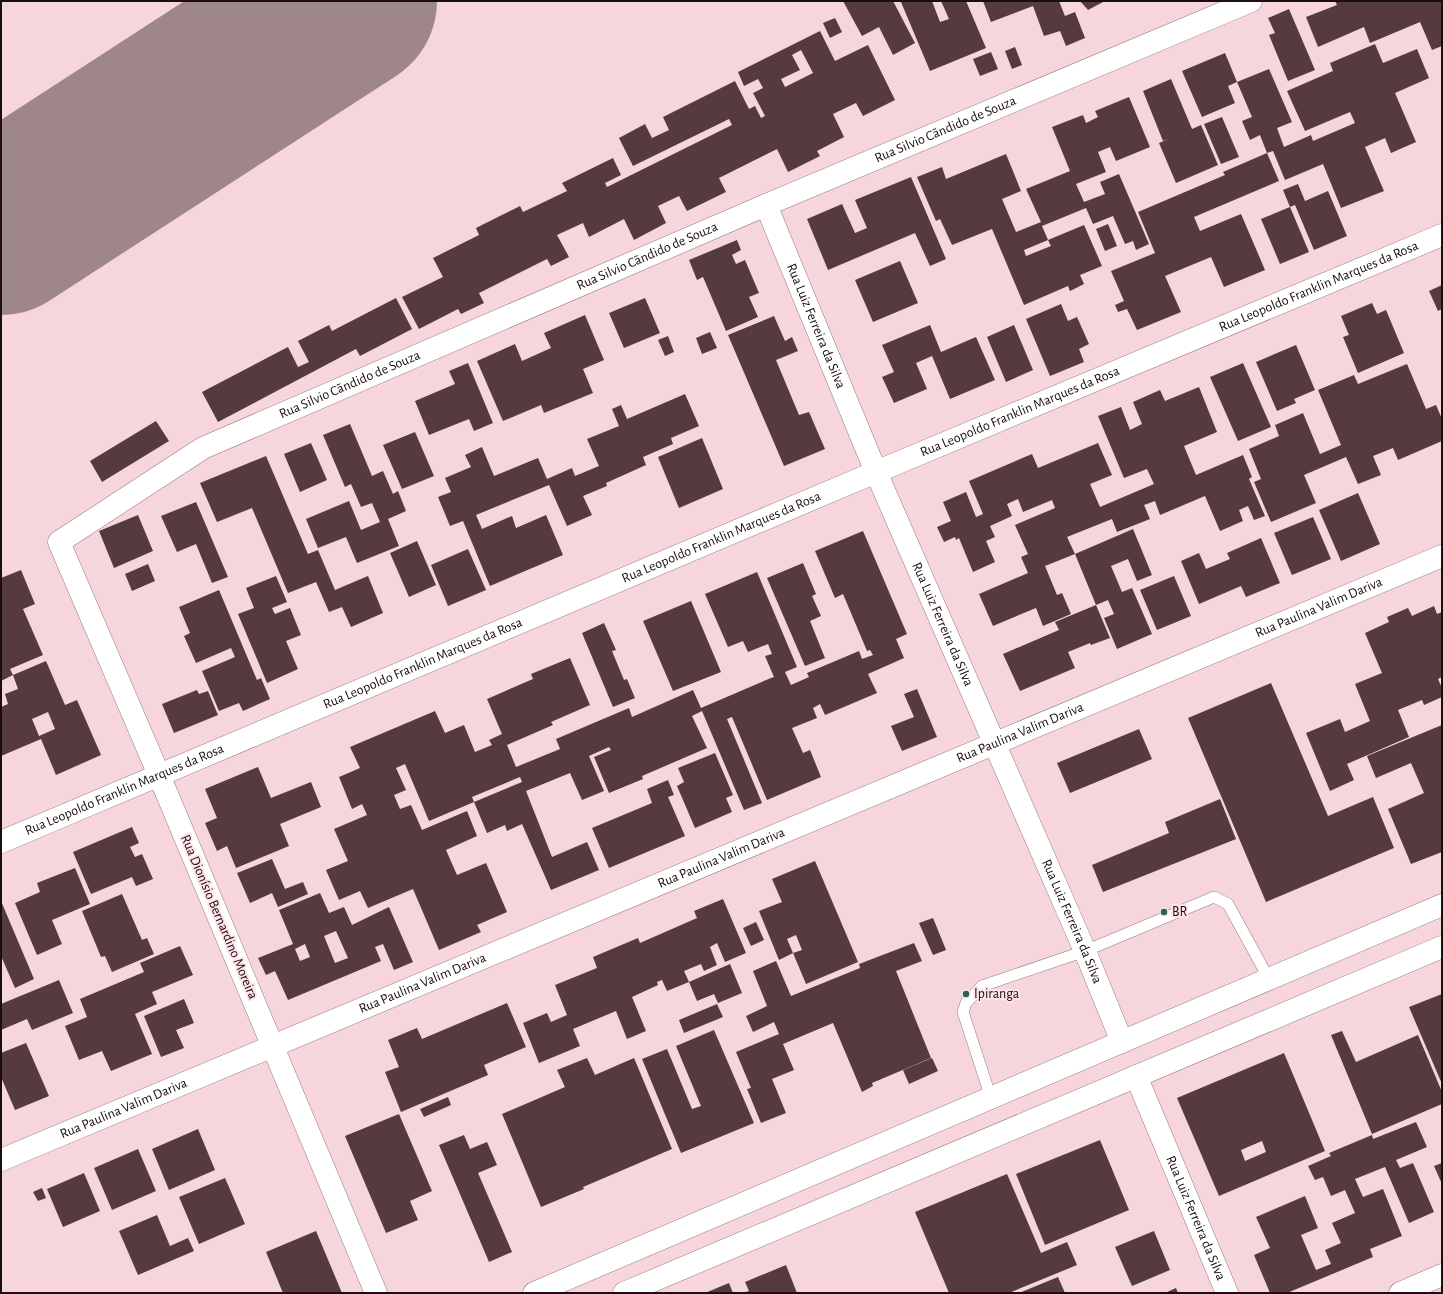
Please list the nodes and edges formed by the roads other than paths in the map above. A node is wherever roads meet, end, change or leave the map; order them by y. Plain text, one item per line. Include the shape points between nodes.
1 (1251, 1) edge
2 (766, 206) junction
3 (1442, 235) edge
4 (876, 472) junction
5 (59, 542) joint
6 (1442, 556) edge
7 (996, 744) junction
8 (159, 775) junction
9 (1, 842) edge
10 (1442, 905) edge
11 (1442, 947) edge
12 (1085, 951) junction
13 (1269, 979) junction
14 (1122, 1042) junction
15 (272, 1046) junction
16 (1136, 1076) junction
17 (991, 1098) junction
18 (1, 1160) edge
19 (1442, 1275) edge
20 (376, 1293) edge
21 (534, 1293) edge
22 (624, 1293) edge
23 (1227, 1293) edge
24 (1400, 1293) edge

1 - 2 street, Rua Silvio Cãndido de Souza
2 - 4 street, Rua Luiz Ferreira da Silva
2 - 5 street, Rua Silvio Cãndido de Souza via 203,448
3 - 4 street, Rua Leopoldo Franklin Marques da Rosa
4 - 7 street, Rua Luiz Ferreira da Silva
4 - 8 street, Rua Leopoldo Franklin Marques da Rosa
5 - 8 street, Rua Dionísio Bernardino Moreira
6 - 7 street, Rua Paulina Valim Dariva
7 - 12 street, Rua Luiz Ferreira da Silva
7 - 15 street, Rua Paulina Valim Dariva
8 - 9 street, Rua Leopoldo Franklin Marques da Rosa
8 - 15 street, Rua Dionísio Bernardino Moreira
10 - 13 street
11 - 16 street
12 - 13 lane via 1214,897 1228,904
12 - 14 street, Rua Luiz Ferreira da Silva
12 - 17 lane via 982,986 966,1004 963,1012
13 - 14 street
14 - 17 street
15 - 18 street, Rua Paulina Valim Dariva
15 - 20 street, Rua Dionísio Bernardino Moreira
16 - 22 street
16 - 23 street, Rua Luiz Ferreira da Silva
17 - 21 street
19 - 24 street

